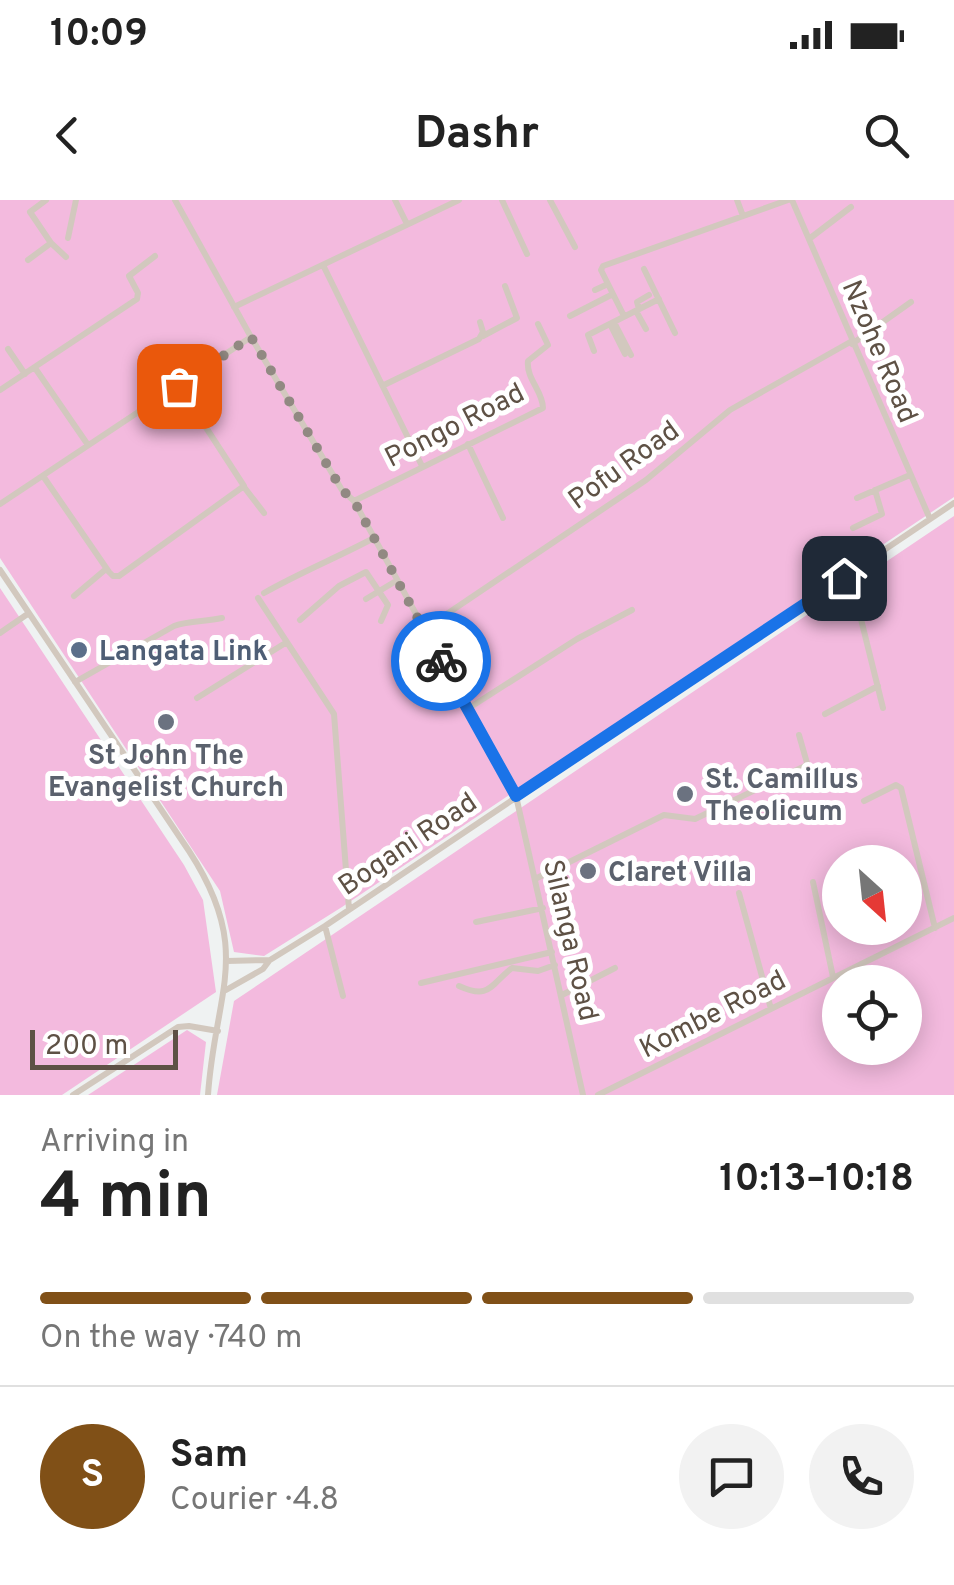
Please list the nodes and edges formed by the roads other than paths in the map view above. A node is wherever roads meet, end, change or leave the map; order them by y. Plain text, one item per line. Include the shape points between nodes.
1 (46, 200) edge
2 (76, 200) edge
3 (175, 200) edge
4 (395, 200) edge
5 (458, 200) edge
6 (502, 200) edge
7 (550, 200) edge
8 (737, 200) edge
9 (790, 200) edge
10 (851, 207) dead end
11 (744, 216) junction
12 (407, 224) junction
13 (68, 238) dead end
14 (809, 239) junction
15 (52, 243) junction
16 (575, 247) dead end
17 (527, 254) dead end
18 (155, 256) dead end
19 (66, 257) dead end
20 (28, 260) dead end
21 (323, 265) junction
22 (644, 269) dead end
23 (608, 284) junction
24 (506, 286) dead end
25 (595, 290) dead end
26 (613, 294) junction
27 (649, 295) dead end
28 (659, 298) junction
29 (911, 302) dead end
30 (234, 307) junction
31 (638, 310) junction
32 (570, 316) dead end
33 (624, 316) junction
34 (480, 322) dead end
35 (612, 323) junction
36 (538, 324) dead end
37 (646, 329) dead end
38 (675, 332) dead end
39 (250, 335) junction
40 (482, 337) junction
41 (852, 343) junction
42 (8, 349) dead end
43 (594, 350) dead end
44 (628, 355) dead end
45 (34, 368) junction
46 (25, 374) junction
47 (384, 385) junction
48 (179, 386) junction
49 (0, 390) edge
50 (468, 444) junction
51 (88, 445) junction
52 (422, 466) junction
53 (910, 475) junction
54 (44, 476) junction
55 (244, 487) junction
56 (874, 490) junction
57 (857, 498) dead end
58 (354, 501) junction
59 (954, 503) edge
60 (0, 504) edge
61 (264, 512) dead end
62 (503, 518) dead end
63 (930, 519) junction
64 (853, 528) dead end
65 (372, 539) junction
66 (0, 570) edge
67 (106, 570) junction
68 (844, 578) junction
69 (396, 582) junction
70 (380, 591) junction
71 (74, 596) dead end
72 (366, 598) dead end
73 (632, 610) dead end
74 (29, 613) junction
75 (222, 618) dead end
76 (300, 620) dead end
77 (381, 621) dead end
78 (423, 630) junction
79 (0, 632) edge
80 (287, 642) junction
81 (75, 682) junction
82 (878, 686) junction
83 (198, 698) dead end
84 (469, 708) junction
85 (882, 708) dead end
86 (825, 714) dead end
87 (799, 735) dead end
88 (516, 796) junction
89 (864, 802) dead end
90 (535, 879) junction
91 (813, 882) dead end
92 (739, 892) dead end
93 (543, 908) junction
94 (349, 910) junction
95 (954, 918) edge
96 (476, 922) dead end
97 (325, 926) junction
98 (935, 928) junction
99 (552, 952) junction
100 (270, 960) junction
101 (227, 961) junction
102 (830, 965) edge
103 (860, 965) edge
104 (555, 966) junction
105 (616, 968) dead end
106 (422, 983) dead end
107 (822, 984) edge
108 (459, 986) dead end
109 (226, 990) junction
110 (562, 995) junction
111 (343, 996) dead end
112 (771, 1009) junction
113 (218, 1030) junction
114 (73, 1095) edge
115 (208, 1095) edge
116 (583, 1095) edge
117 (598, 1095) edge

1 - 15 street via 30,212
2 - 13 street
3 - 30 street, Silanga Road
4 - 12 street
5 - 12 street
6 - 17 street
7 - 16 street
8 - 11 street
9 - 11 street
9 - 14 street, Nzohe Road
10 - 14 street
11 - 23 street via 608,264 601,270
12 - 21 street
14 - 41 street, Nzohe Road
15 - 19 street
15 - 20 street
18 - 45 street via 129,276 137,298
21 - 30 street
21 - 47 street
22 - 28 street
23 - 25 street
23 - 26 street
24 - 40 street via 517,318
26 - 32 street
26 - 33 street
27 - 31 street via 637,302
28 - 31 street
28 - 38 street
29 - 41 street, Pofu Road
30 - 39 street, Silanga Road
31 - 33 street
31 - 37 street
33 - 35 street
34 - 40 street
35 - 43 street via 587,336
35 - 44 street
36 - 50 street, Pongo Road via 548,344 527,368 543,408
39 - 48 street
39 - 58 street, Silanga Road
40 - 47 street
41 - 53 street, Nzohe Road
41 - 78 street, Pofu Road via 730,410 646,480
42 - 46 street
45 - 46 street
45 - 51 street
46 - 49 street
47 - 52 street
48 - 51 street
48 - 55 street
50 - 52 street, Pongo Road
50 - 62 street
51 - 54 street
52 - 58 street, Pongo Road
53 - 56 street
53 - 63 street, Nzohe Road
54 - 60 street
54 - 67 street
55 - 61 street
55 - 67 street via 119,576
56 - 57 street
56 - 64 street via 882,514
58 - 65 street, Silanga Road
59 - 63 street, Bogani Road
63 - 68 street, Bogani Road
65 - 69 street, Silanga Road
65 - 80 street via 261,596
66 - 74 street
67 - 71 street
68 - 82 street
68 - 88 street, Bogani Road
69 - 70 street
69 - 78 street, Silanga Road
70 - 72 street
70 - 76 street via 366,572
70 - 77 street via 388,605
73 - 84 street
74 - 79 street
74 - 81 street
75 - 81 street via 174,626
78 - 84 street, Silanga Road
80 - 83 street
80 - 94 street via 336,718
81 - 101 street via 203,874 222,920
82 - 85 street
82 - 86 street
84 - 88 street, Silanga Road
87 - 90 street via 804,766 695,819 664,815
88 - 90 street, Silanga Road
88 - 94 street, Bogani Road
89 - 98 street via 901,788
90 - 93 street, Silanga Road
91 - 102 street
92 - 112 street
93 - 96 street
93 - 99 street, Silanga Road
94 - 97 street, Bogani Road
95 - 98 street, Kombe Road
97 - 100 street, Bogani Road
97 - 111 street
98 - 103 street, Kombe Road
99 - 104 street, Silanga Road
99 - 106 street
100 - 101 street
100 - 109 street, Bogani Road
101 - 109 street
104 - 108 street via 512,968 485,992
104 - 110 street, Silanga Road
105 - 110 street
107 - 112 street, Kombe Road
109 - 113 street
110 - 116 street, Silanga Road
112 - 117 street, Kombe Road
113 - 114 street via 178,1027
113 - 115 street

